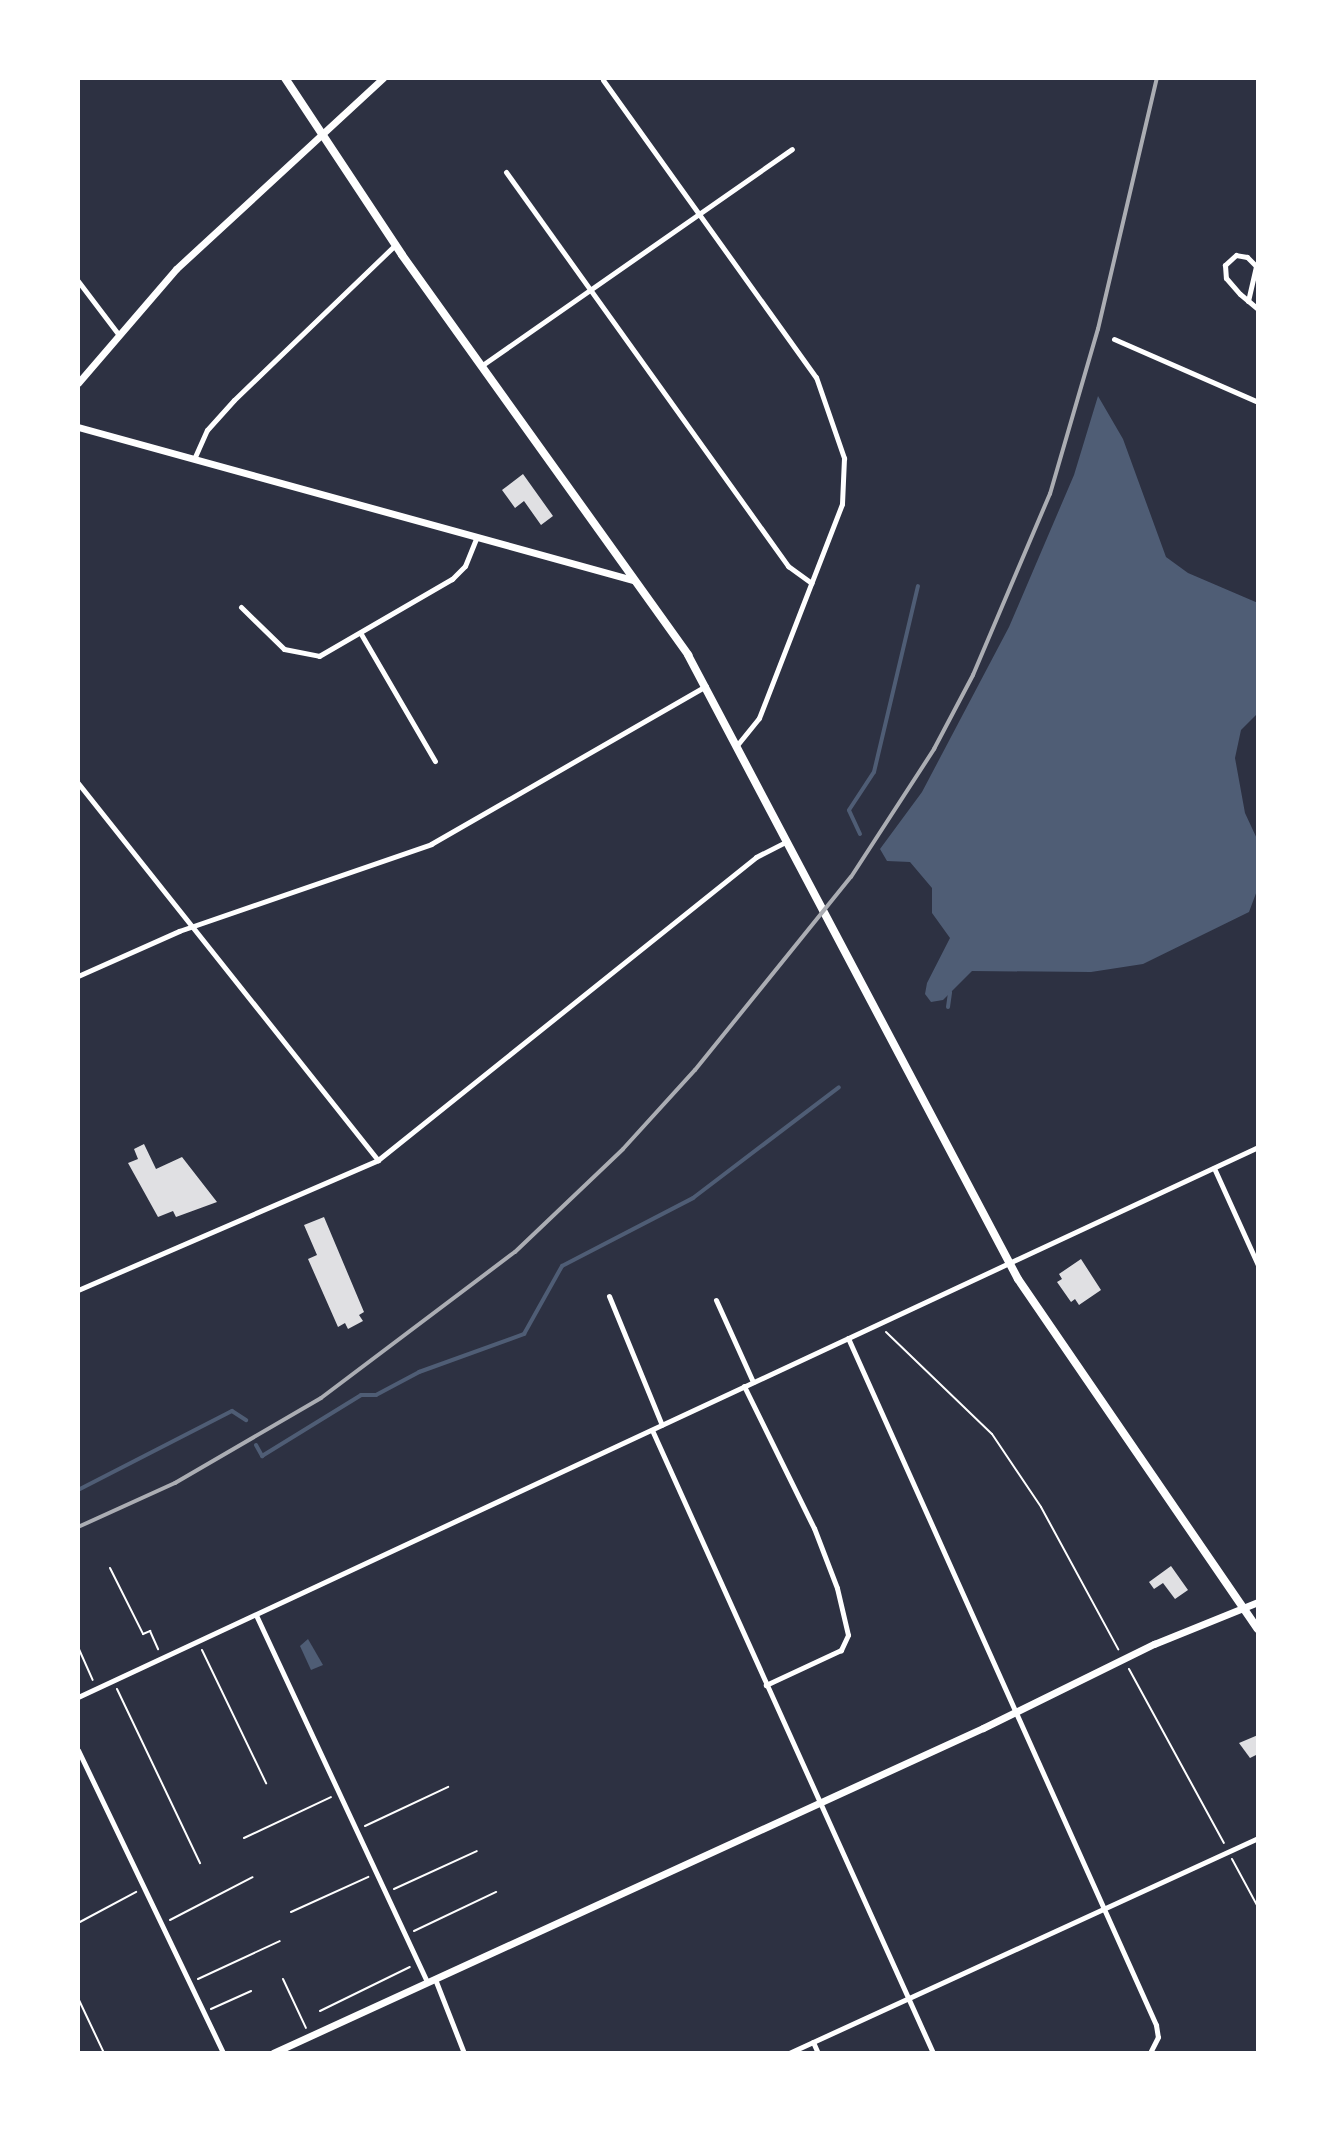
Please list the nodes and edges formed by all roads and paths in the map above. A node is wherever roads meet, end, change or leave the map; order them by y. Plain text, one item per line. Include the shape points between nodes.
1 (285, 78) edge
2 (383, 78) edge
3 (603, 80) dead end
4 (322, 135) junction
5 (792, 149) dead end
6 (506, 172) dead end
7 (698, 212) junction
8 (395, 245) junction
9 (78, 281) edge
10 (589, 289) junction
11 (1248, 301) junction
12 (1258, 309) edge
13 (119, 335) junction
14 (1114, 339) dead end
15 (481, 367) junction
16 (78, 383) edge
17 (1258, 402) edge
18 (78, 427) edge
19 (194, 459) junction
20 (477, 537) junction
21 (633, 580) junction
22 (811, 583) junction
23 (241, 607) dead end
24 (361, 634) junction
25 (706, 686) junction
26 (737, 745) junction
27 (435, 761) dead end
28 (78, 783) edge
29 (787, 841) junction
30 (192, 927) junction
31 (78, 976) edge
32 (1258, 1061) edge
33 (1258, 1068) edge
34 (1258, 1147) edge
35 (378, 1160) junction
36 (1214, 1168) junction
37 (1009, 1262) junction
38 (1258, 1265) edge
39 (78, 1290) edge
40 (609, 1296) dead end
41 (716, 1300) dead end
42 (881, 1322) junction
43 (848, 1338) junction
44 (753, 1382) junction
45 (744, 1386) junction
46 (662, 1425) junction
47 (652, 1430) junction
48 (110, 1568) dead end
49 (1258, 1602) edge
50 (1244, 1608) junction
51 (256, 1615) junction
52 (1258, 1629) edge
53 (198, 1642) junction
54 (78, 1647) edge
55 (163, 1658) junction
56 (1124, 1659) junction
57 (113, 1681) junction
58 (765, 1685) junction
59 (97, 1688) junction
60 (78, 1697) edge
61 (1016, 1713) junction
62 (78, 1750) edge
63 (266, 1783) dead end
64 (448, 1787) dead end
65 (339, 1793) junction
66 (820, 1803) junction
67 (356, 1830) junction
68 (244, 1838) dead end
69 (1258, 1838) edge
70 (477, 1851) dead end
71 (1228, 1851) junction
72 (200, 1863) dead end
73 (376, 1873) junction
74 (253, 1877) dead end
75 (144, 1888) junction
76 (496, 1892) dead end
77 (386, 1893) junction
78 (1258, 1907) edge
79 (1104, 1909) junction
80 (291, 1912) dead end
81 (78, 1923) edge
82 (162, 1924) junction
83 (406, 1935) junction
84 (280, 1941) dead end
85 (419, 1963) junction
86 (283, 1979) dead end
87 (431, 1981) junction
88 (193, 1982) junction
89 (200, 1990) dead end
90 (251, 1991) dead end
91 (78, 1998) edge
92 (205, 1999) dead end
93 (908, 1999) junction
94 (320, 2011) dead end
95 (310, 2036) junction
96 (813, 2042) junction
97 (104, 2053) edge
98 (223, 2053) edge
99 (273, 2053) edge
100 (464, 2053) edge
101 (789, 2053) edge
102 (818, 2053) edge
103 (933, 2053) edge
104 (1150, 2053) edge

1 - 4 main road
2 - 4 main road
3 - 7 street
4 - 8 main road
4 - 13 main road via 180,265
5 - 7 street
6 - 10 street
7 - 10 street
7 - 22 street via 816,377 837,434 845,467 844,495
8 - 15 main road
8 - 19 street via 234,400 207,430
9 - 13 street
10 - 15 street
10 - 22 street via 790,568
11 - 11 street via 1224,274 1236,255 1256,266
11 - 12 street
13 - 16 main road
14 - 17 street
15 - 21 main road
18 - 19 main road
19 - 20 main road
20 - 21 main road
20 - 24 street via 458,574
21 - 25 main road
22 - 26 street via 759,718
23 - 24 street via 270,638 299,656 323,654
24 - 27 street
25 - 26 main road
25 - 30 street via 441,839
26 - 29 main road
28 - 30 street
29 - 35 street via 755,858
29 - 37 main road
30 - 31 street
30 - 35 street
32 - 33 street
34 - 36 street
35 - 39 street
36 - 37 street
36 - 38 street
37 - 42 street
37 - 50 main road
40 - 46 street
41 - 44 street
42 - 43 street
42 - 56 path via 900,1349 939,1379 992,1434 1041,1507
43 - 44 street
43 - 61 street
44 - 45 street
45 - 46 street
45 - 58 street via 814,1528 848,1632 841,1650
46 - 47 street
47 - 51 street
47 - 58 street
48 - 55 path via 143,1634 151,1632
49 - 50 main road
50 - 52 main road
50 - 56 main road
51 - 53 street
51 - 65 street
53 - 55 street
53 - 63 path
54 - 59 path
55 - 57 street
56 - 61 main road
56 - 71 path
57 - 59 street
57 - 72 path
58 - 66 street
59 - 60 street
61 - 66 main road
61 - 79 street
62 - 75 street
64 - 67 path
65 - 67 street
65 - 68 path
66 - 87 main road
66 - 93 street
67 - 73 street
69 - 71 street
70 - 77 path
71 - 78 path
71 - 79 street
73 - 77 street
73 - 80 path
74 - 82 path
75 - 81 path
75 - 82 street
76 - 83 path
77 - 83 street
79 - 93 street
79 - 104 street via 1157,2027
82 - 88 street
83 - 85 street
84 - 88 path
85 - 87 street
85 - 94 path
86 - 95 path
87 - 95 main road
87 - 100 street
88 - 89 path
88 - 98 street
90 - 92 path via 210,2009
91 - 97 path
93 - 96 street
93 - 103 street
95 - 99 main road
96 - 101 street
96 - 102 street

